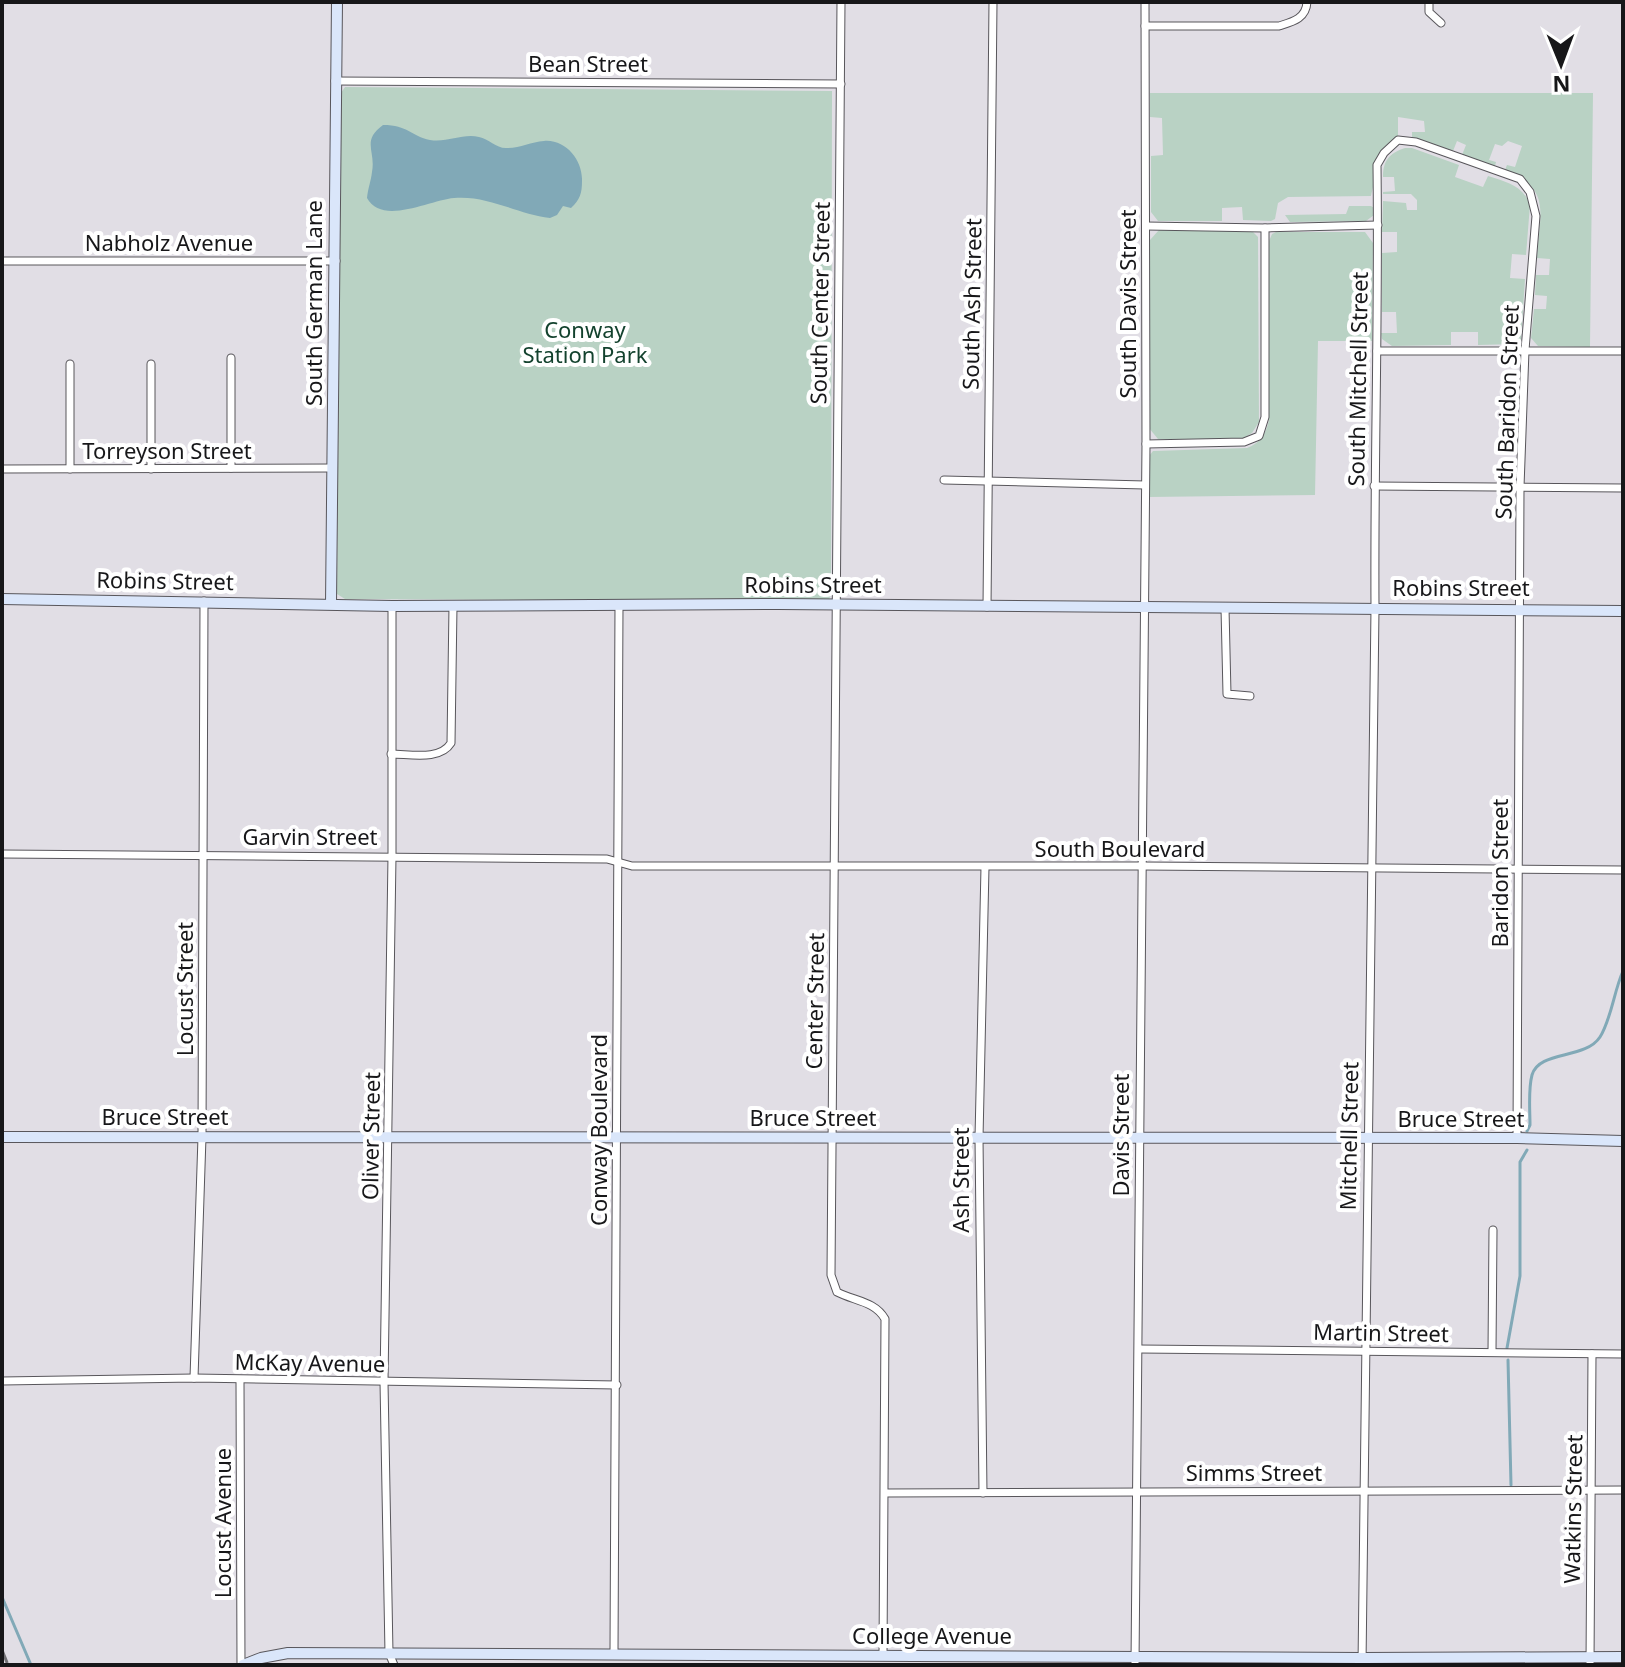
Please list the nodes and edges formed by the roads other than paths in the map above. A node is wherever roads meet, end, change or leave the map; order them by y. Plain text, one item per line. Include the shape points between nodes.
1 (337, 2) edge
2 (841, 2) edge
3 (993, 2) edge
4 (1145, 2) edge
5 (1307, 2) edge
6 (1429, 2) edge
7 (1441, 23) dead end
8 (1145, 26) junction
9 (335, 81) junction
10 (841, 84) junction
11 (1536, 216) joint
12 (1378, 225) junction
13 (1146, 226) junction
14 (1265, 228) junction
15 (2, 261) edge
16 (336, 261) junction
17 (1525, 350) junction
18 (1377, 351) junction
19 (1623, 351) edge
20 (231, 358) dead end
21 (70, 364) dead end
22 (151, 364) dead end
23 (1146, 444) junction
24 (231, 468) junction
25 (332, 468) junction
26 (2, 469) edge
27 (70, 469) junction
28 (151, 469) junction
29 (944, 480) dead end
30 (988, 481) junction
31 (1145, 485) junction
32 (1374, 486) junction
33 (1520, 487) junction
34 (1623, 488) edge
35 (2, 599) edge
36 (204, 601) junction
37 (331, 604) junction
38 (834, 604) junction
39 (392, 606) junction
40 (453, 606) junction
41 (619, 606) junction
42 (1143, 606) junction
43 (987, 607) junction
44 (1225, 608) junction
45 (1375, 608) junction
46 (1519, 608) junction
47 (1623, 611) edge
48 (1250, 696) dead end
49 (391, 754) junction
50 (2, 854) edge
51 (203, 855) junction
52 (392, 856) junction
53 (618, 862) junction
54 (834, 866) junction
55 (1141, 866) junction
56 (985, 867) junction
57 (1370, 869) junction
58 (1518, 870) junction
59 (1623, 870) edge
60 (2, 1137) edge
61 (202, 1137) junction
62 (389, 1137) junction
63 (616, 1138) junction
64 (831, 1138) junction
65 (979, 1138) junction
66 (1139, 1138) junction
67 (1366, 1138) junction
68 (1517, 1138) junction
69 (1623, 1141) edge
70 (1493, 1230) dead end
71 (1139, 1349) junction
72 (1365, 1351) junction
73 (1492, 1352) junction
74 (1592, 1354) junction
75 (1623, 1354) edge
76 (194, 1378) junction
77 (2, 1381) edge
78 (240, 1381) junction
79 (384, 1382) junction
80 (617, 1385) junction
81 (1592, 1489) junction
82 (1364, 1490) junction
83 (1623, 1490) edge
84 (1137, 1492) junction
85 (885, 1493) junction
86 (983, 1493) junction
87 (389, 1653) junction
88 (614, 1653) junction
89 (883, 1655) junction
90 (1623, 1657) edge
91 (543, 1659) edge
92 (685, 1659) edge
93 (833, 1660) edge
94 (986, 1660) edge
95 (1135, 1661) edge
96 (1590, 1661) edge
97 (1362, 1662) edge
98 (242, 1665) edge
99 (394, 1665) edge

1 - 9 street, South German Lane
2 - 10 street, South Center Street
3 - 30 street, South Ash Street
4 - 8 street, South Davis Street
5 - 8 street via 1298,21 1279,26
6 - 7 street via 1429,12
8 - 13 street, South Davis Street
9 - 10 street, Bean Street
9 - 16 street, South German Lane
10 - 38 street, South Center Street
11 - 12 street, South Mitchell Street via 1530,192 1520,179 1398,140 1377,165
11 - 17 street, South Baridon Street
12 - 14 street
12 - 18 street, South Mitchell Street
13 - 14 street
13 - 23 street, South Davis Street
14 - 23 street via 1265,417 1259,436 1244,442
15 - 16 street, Nabholz Avenue
16 - 25 street, South German Lane
17 - 18 street
17 - 19 street
17 - 33 street, South Baridon Street
18 - 32 street, South Mitchell Street
20 - 24 street
21 - 27 street
22 - 28 street
23 - 31 street, South Davis Street
24 - 25 street, Torreyson Street
24 - 28 street, Torreyson Street
25 - 37 street, South German Lane
26 - 27 street, Torreyson Street
27 - 28 street, Torreyson Street
29 - 30 street
30 - 31 street
30 - 43 street, South Ash Street
31 - 42 street, South Davis Street
32 - 33 street
32 - 45 street, South Mitchell Street
33 - 34 street
33 - 46 street, South Baridon Street
35 - 36 street, Robins Street
36 - 37 street, Robins Street
36 - 51 street, Locust Street
37 - 39 street, Robins Street
38 - 41 street, Robins Street
38 - 43 street, Robins Street
38 - 54 street, Center Street
39 - 40 street, Robins Street
39 - 49 street, Oliver Street
40 - 41 street, Robins Street
40 - 49 street via 451,743 434,754
41 - 53 street, Conway Boulevard
42 - 43 street, Robins Street
42 - 44 street, Robins Street
42 - 55 street, Davis Street
44 - 45 street, Robins Street
44 - 48 street via 1227,694
45 - 46 street, Robins Street
45 - 57 street, Mitchell Street
46 - 47 street, Robins Street
46 - 58 street, Baridon Street
49 - 52 street, Oliver Street
50 - 51 street, Garvin Street
51 - 52 street, Garvin Street
51 - 61 street, Locust Street
52 - 53 street, Garvin Street
52 - 62 street, Oliver Street
53 - 54 street, South Boulevard
53 - 63 street, Conway Boulevard
54 - 56 street, South Boulevard
54 - 64 street, Center Street
55 - 56 street, South Boulevard
55 - 57 street, South Boulevard
55 - 66 street, Davis Street
56 - 65 street, Ash Street
57 - 58 street, South Boulevard
57 - 67 street, Mitchell Street
58 - 59 street, South Boulevard
58 - 68 street, Baridon Street
60 - 61 street, Bruce Street
61 - 62 street, Bruce Street
61 - 76 street, Locust Street
62 - 63 street, Bruce Street
62 - 79 street, Oliver Street
63 - 64 street, Bruce Street
63 - 80 street, Conway Boulevard
64 - 65 street, Bruce Street
64 - 85 street, Center Street via 832,1285 837,1292 871,1304 885,1319
65 - 66 street, Bruce Street
65 - 86 street, Ash Street
66 - 67 street, Bruce Street
66 - 71 street, Davis Street
67 - 68 street, Bruce Street
67 - 72 street, Mitchell Street
68 - 69 street, Bruce Street
70 - 73 street
71 - 72 street, Martin Street
71 - 84 street, Davis Street
72 - 73 street, Martin Street
72 - 82 street, Mitchell Street
73 - 74 street, Martin Street
74 - 75 street, Martin Street
74 - 81 street, Watkins Street
76 - 77 street, McKay Avenue
76 - 78 street, McKay Avenue
78 - 79 street, McKay Avenue
78 - 98 street, Locust Avenue
79 - 80 street, McKay Avenue
79 - 87 street, Oliver Street
80 - 88 street, Conway Boulevard
81 - 82 street, Simms Street
81 - 83 street, Simms Street
81 - 96 street, Watkins Street
82 - 84 street, Simms Street
82 - 97 street, Mitchell Street
84 - 86 street, Simms Street
84 - 95 street, Davis Street
85 - 86 street, Simms Street
85 - 89 street, Center Street
87 - 91 street, College Avenue
87 - 98 street, College Avenue via 288,1653
87 - 99 street, Oliver Street
88 - 91 street, College Avenue
88 - 92 street, College Avenue
89 - 93 street, College Avenue
89 - 94 street, College Avenue
90 - 96 street, College Avenue
92 - 93 street, College Avenue
94 - 95 street, College Avenue
95 - 97 street, College Avenue
96 - 97 street, College Avenue

